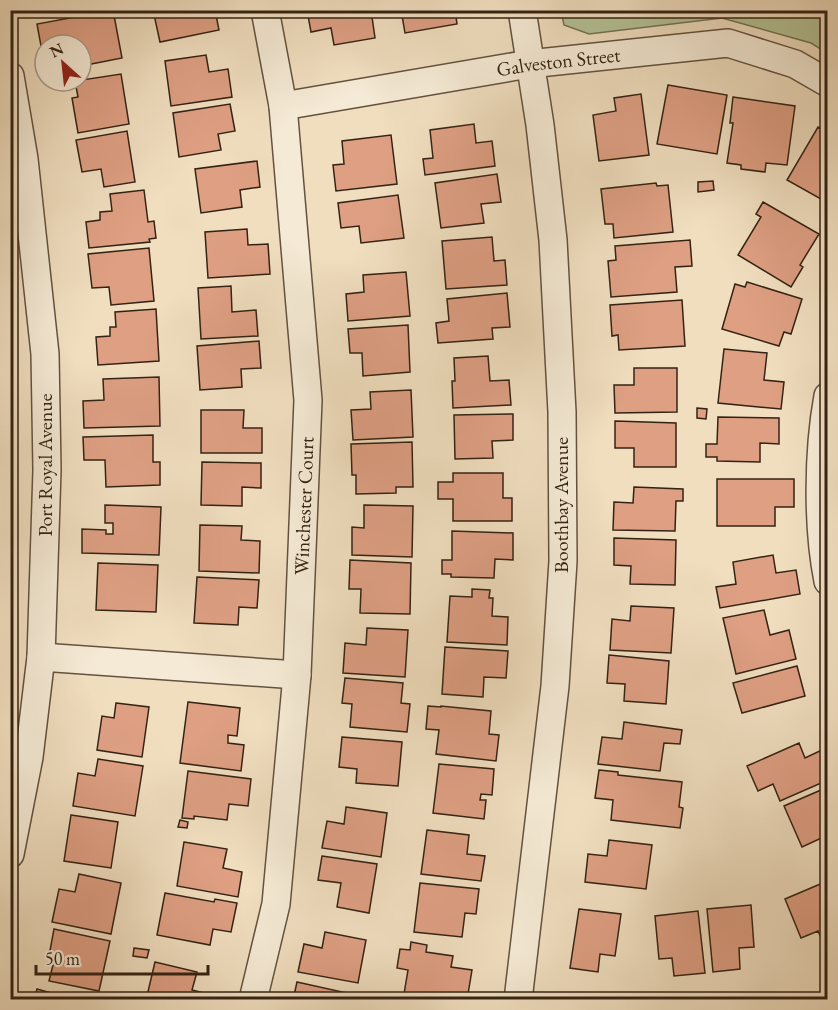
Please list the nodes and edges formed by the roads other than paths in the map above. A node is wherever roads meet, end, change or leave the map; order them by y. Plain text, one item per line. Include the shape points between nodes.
1 (265, 10) edge
2 (522, 10) edge
3 (529, 64) junction
4 (10, 76) edge
5 (828, 83) edge
6 (283, 106) junction
7 (828, 396) edge
8 (828, 581) edge
9 (41, 657) junction
10 (297, 675) junction
11 (10, 854) edge
12 (253, 999) edge
13 (518, 999) edge

1 - 6 street, Winchester Court
2 - 3 street, Boothbay Avenue
3 - 5 street, Galveston Street via 728,43 795,64
3 - 6 street, Galveston Street
3 - 13 street, Boothbay Avenue via 553,240 562,412 563,561 543,804
4 - 9 street, Port Royal Avenue via 24,159 45,354 47,470
6 - 10 street, Winchester Court via 308,400
7 - 8 street via 820,482
9 - 10 street
9 - 11 street, Port Royal Avenue via 29,757
10 - 12 street, Winchester Court via 276,904

